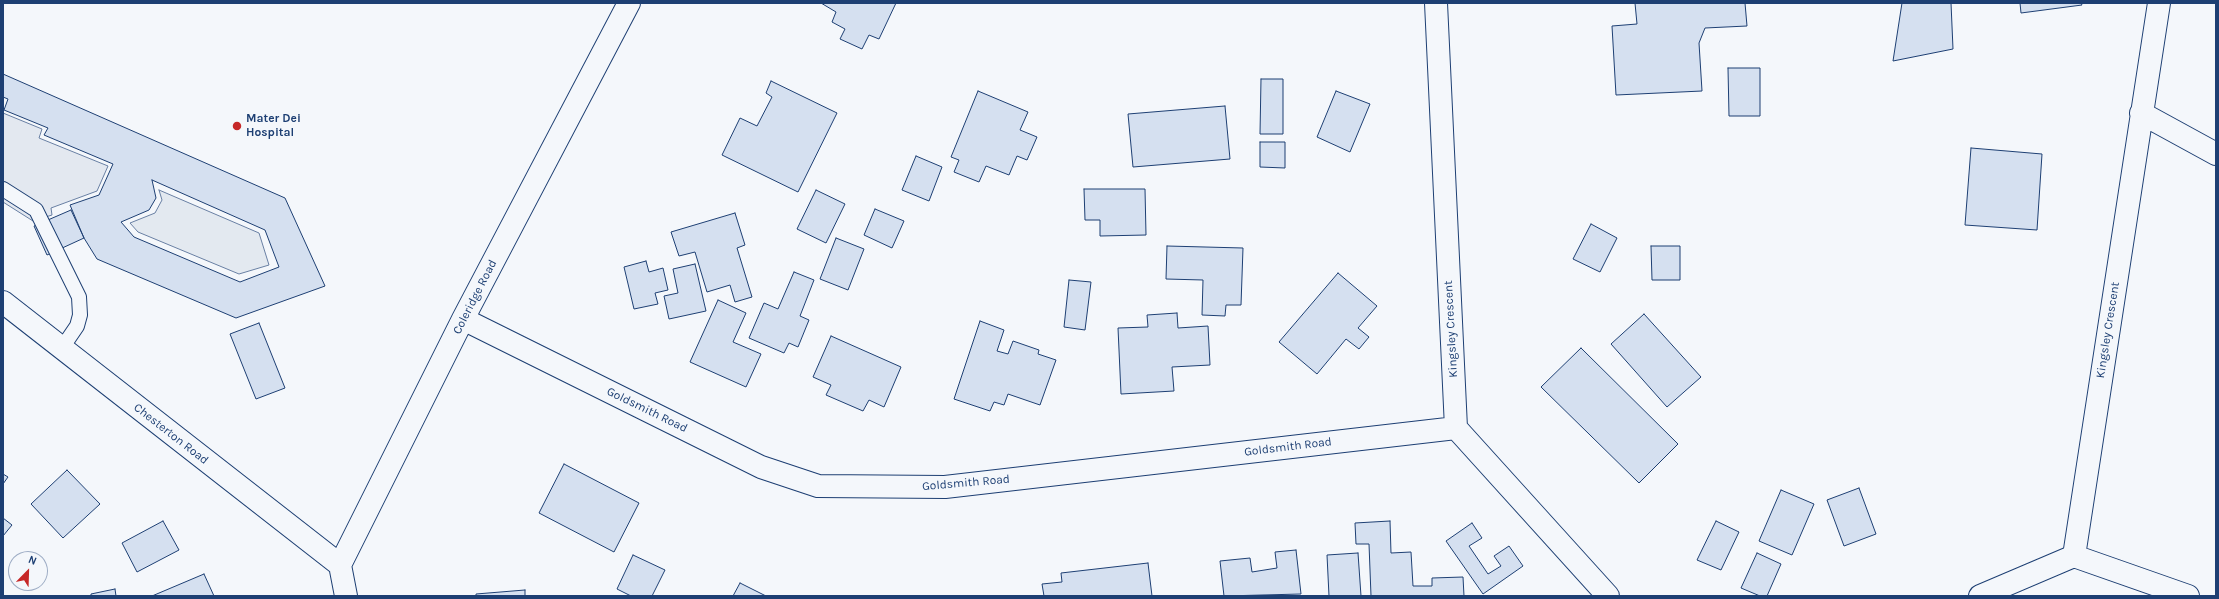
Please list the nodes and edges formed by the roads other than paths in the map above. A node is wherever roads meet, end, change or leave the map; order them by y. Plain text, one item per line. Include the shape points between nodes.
1 (629, 3) edge
2 (1436, 3) edge
3 (2159, 3) edge
4 (2141, 113) junction
5 (2216, 154) edge
6 (3, 189) edge
7 (3, 302) edge
8 (463, 319) junction
9 (62, 348) junction
10 (1456, 428) junction
11 (2074, 556) junction
12 (340, 565) junction
13 (346, 596) edge
14 (1608, 596) edge
15 (1980, 596) edge
16 (2188, 596) edge

1 - 8 street, Coleridge Road
2 - 10 street, Kingsley Crescent
3 - 4 street, Kingsley Crescent
4 - 5 street
4 - 11 street, Kingsley Crescent
6 - 9 lane via 36,210 79,297 78,326
7 - 9 street, Chesterton Road
8 - 10 street, Goldsmith Road via 761,467 818,486 945,487
8 - 12 street, Coleridge Road
9 - 12 street, Chesterton Road
10 - 14 street
11 - 15 street
11 - 16 street
12 - 13 street

